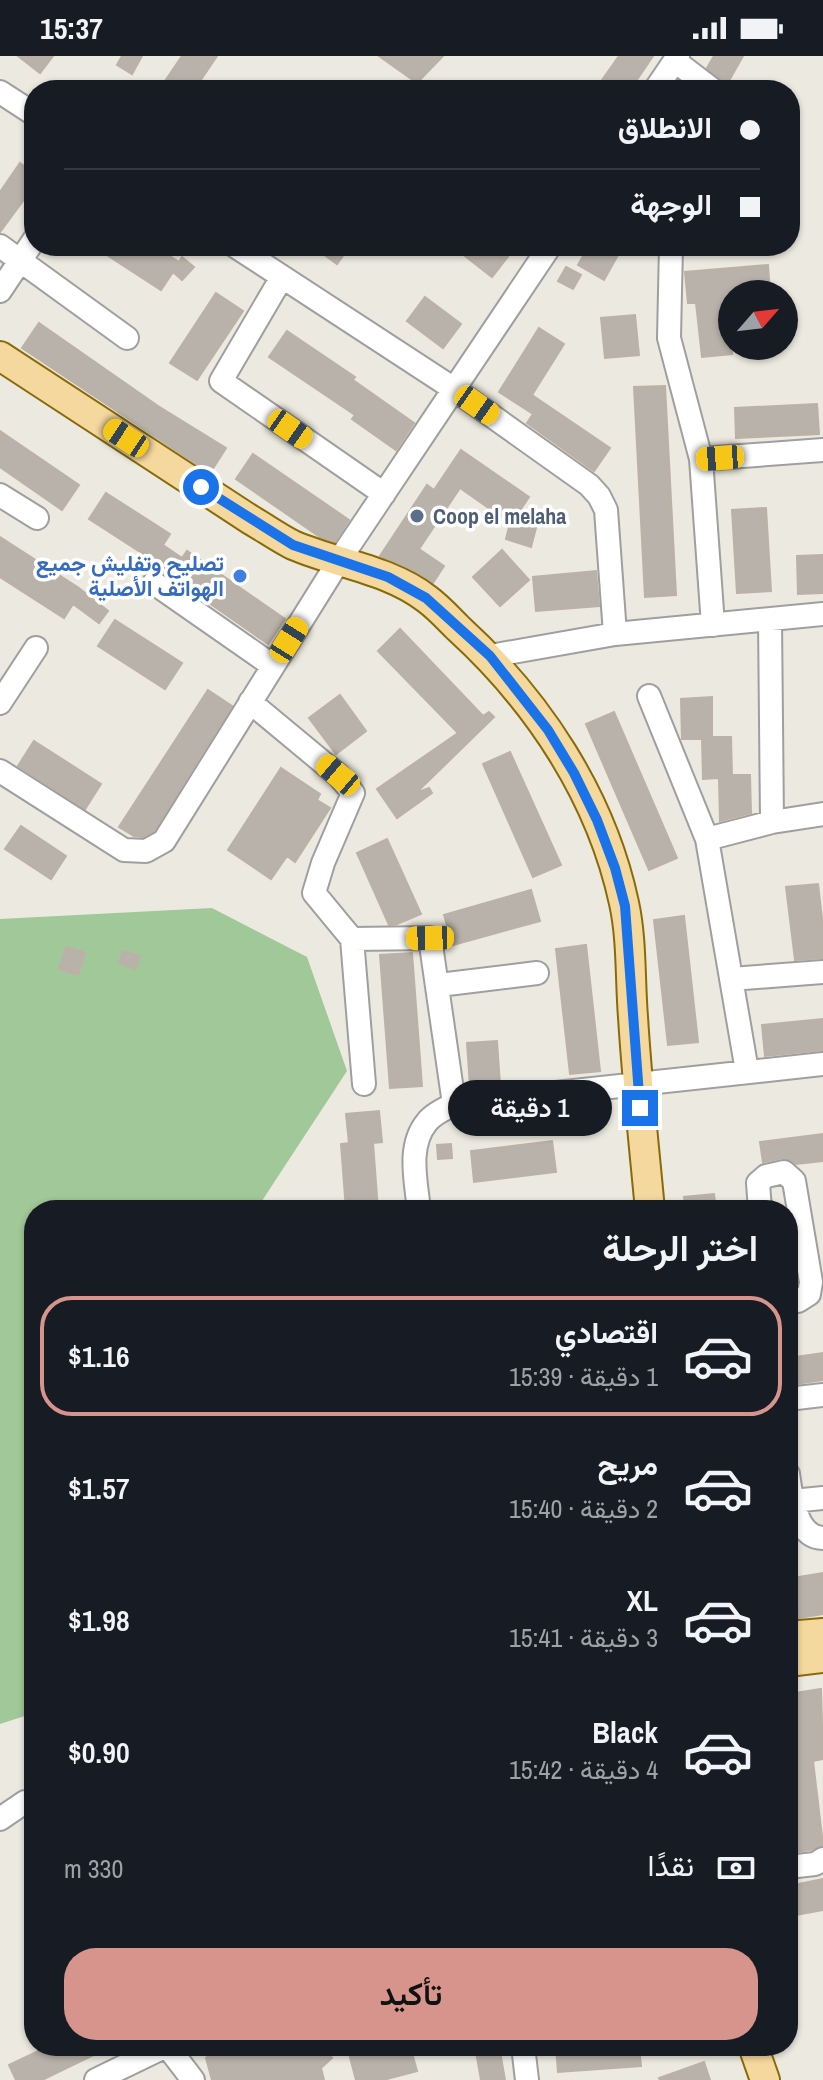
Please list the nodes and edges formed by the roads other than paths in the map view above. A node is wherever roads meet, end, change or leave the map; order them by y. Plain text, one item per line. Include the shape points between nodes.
1 (676, 59) edge
2 (662, 80) edge
3 (701, 80) edge
4 (0, 92) edge
5 (24, 108) edge
6 (0, 246) edge
7 (24, 255) edge
8 (250, 256) edge
9 (543, 256) edge
10 (671, 256) edge
11 (20, 261) junction
12 (282, 277) junction
13 (0, 291) edge
14 (127, 338) dead end
15 (0, 356) edge
16 (454, 389) junction
17 (823, 450) edge
18 (701, 459) junction
19 (384, 494) junction
20 (0, 495) edge
21 (37, 518) dead end
22 (340, 559) junction
23 (154, 583) dead end
24 (823, 614) edge
25 (770, 619) junction
26 (713, 625) junction
27 (615, 634) junction
28 (36, 648) dead end
29 (490, 656) junction
30 (273, 666) junction
31 (649, 696) dead end
32 (250, 702) junction
33 (0, 703) edge
34 (0, 771) edge
35 (823, 814) edge
36 (772, 822) junction
37 (707, 839) junction
38 (352, 939) junction
39 (823, 972) edge
40 (537, 973) dead end
41 (731, 979) junction
42 (439, 985) junction
43 (823, 1064) edge
44 (747, 1071) junction
45 (637, 1082) junction
46 (364, 1084) dead end
47 (454, 1104) junction
48 (418, 1200) edge
49 (649, 1200) edge
50 (759, 1200) edge
51 (797, 1200) edge
52 (798, 1205) edge
53 (798, 1301) edge
54 (823, 1395) edge
55 (798, 1398) edge
56 (823, 1498) edge
57 (798, 1500) edge
58 (798, 1515) edge
59 (823, 1538) edge
60 (823, 1633) edge
61 (798, 1635) edge
62 (823, 1658) edge
63 (798, 1661) edge
64 (24, 1803) edge
65 (0, 1819) edge
66 (823, 1859) edge
67 (798, 1866) edge
68 (146, 2056) edge
69 (175, 2056) edge
70 (524, 2056) edge
71 (757, 2056) edge
72 (96, 2080) edge
73 (193, 2080) edge
74 (527, 2080) edge
75 (765, 2080) edge

1 - 2 street
1 - 3 street
4 - 5 street
6 - 11 street
7 - 11 street
8 - 12 street
9 - 16 street
10 - 18 street via 669,338
11 - 13 street
11 - 14 street
12 - 16 street
12 - 19 street via 221,381
15 - 22 main road via 251,520 293,545
16 - 19 street
16 - 27 street via 599,496 608,526
17 - 18 street
18 - 26 street
19 - 22 street
20 - 21 street
22 - 29 main road via 426,598
22 - 30 street
23 - 30 street
24 - 25 street
25 - 26 street
25 - 36 street
26 - 27 street
27 - 29 street
28 - 33 street
29 - 45 main road via 574,773 615,868 625,906
30 - 32 street
31 - 37 street
32 - 34 street via 164,841 146,851 124,850
32 - 38 street via 353,793 314,893
35 - 36 street
36 - 37 street
37 - 41 street
38 - 42 street via 430,938
38 - 46 street
39 - 41 street
40 - 42 street
41 - 44 street
42 - 47 street
43 - 44 street
44 - 45 street
45 - 47 street
45 - 49 main road
47 - 48 street via 428,1119 417,1137
50 - 51 street via 758,1183 784,1172 794,1181
52 - 53 street via 811,1282 809,1294
54 - 55 street
56 - 57 street
58 - 59 street via 805,1531
60 - 61 main road
62 - 63 main road
64 - 65 street
66 - 67 street
68 - 72 street
69 - 73 street
70 - 74 street
71 - 75 main road

